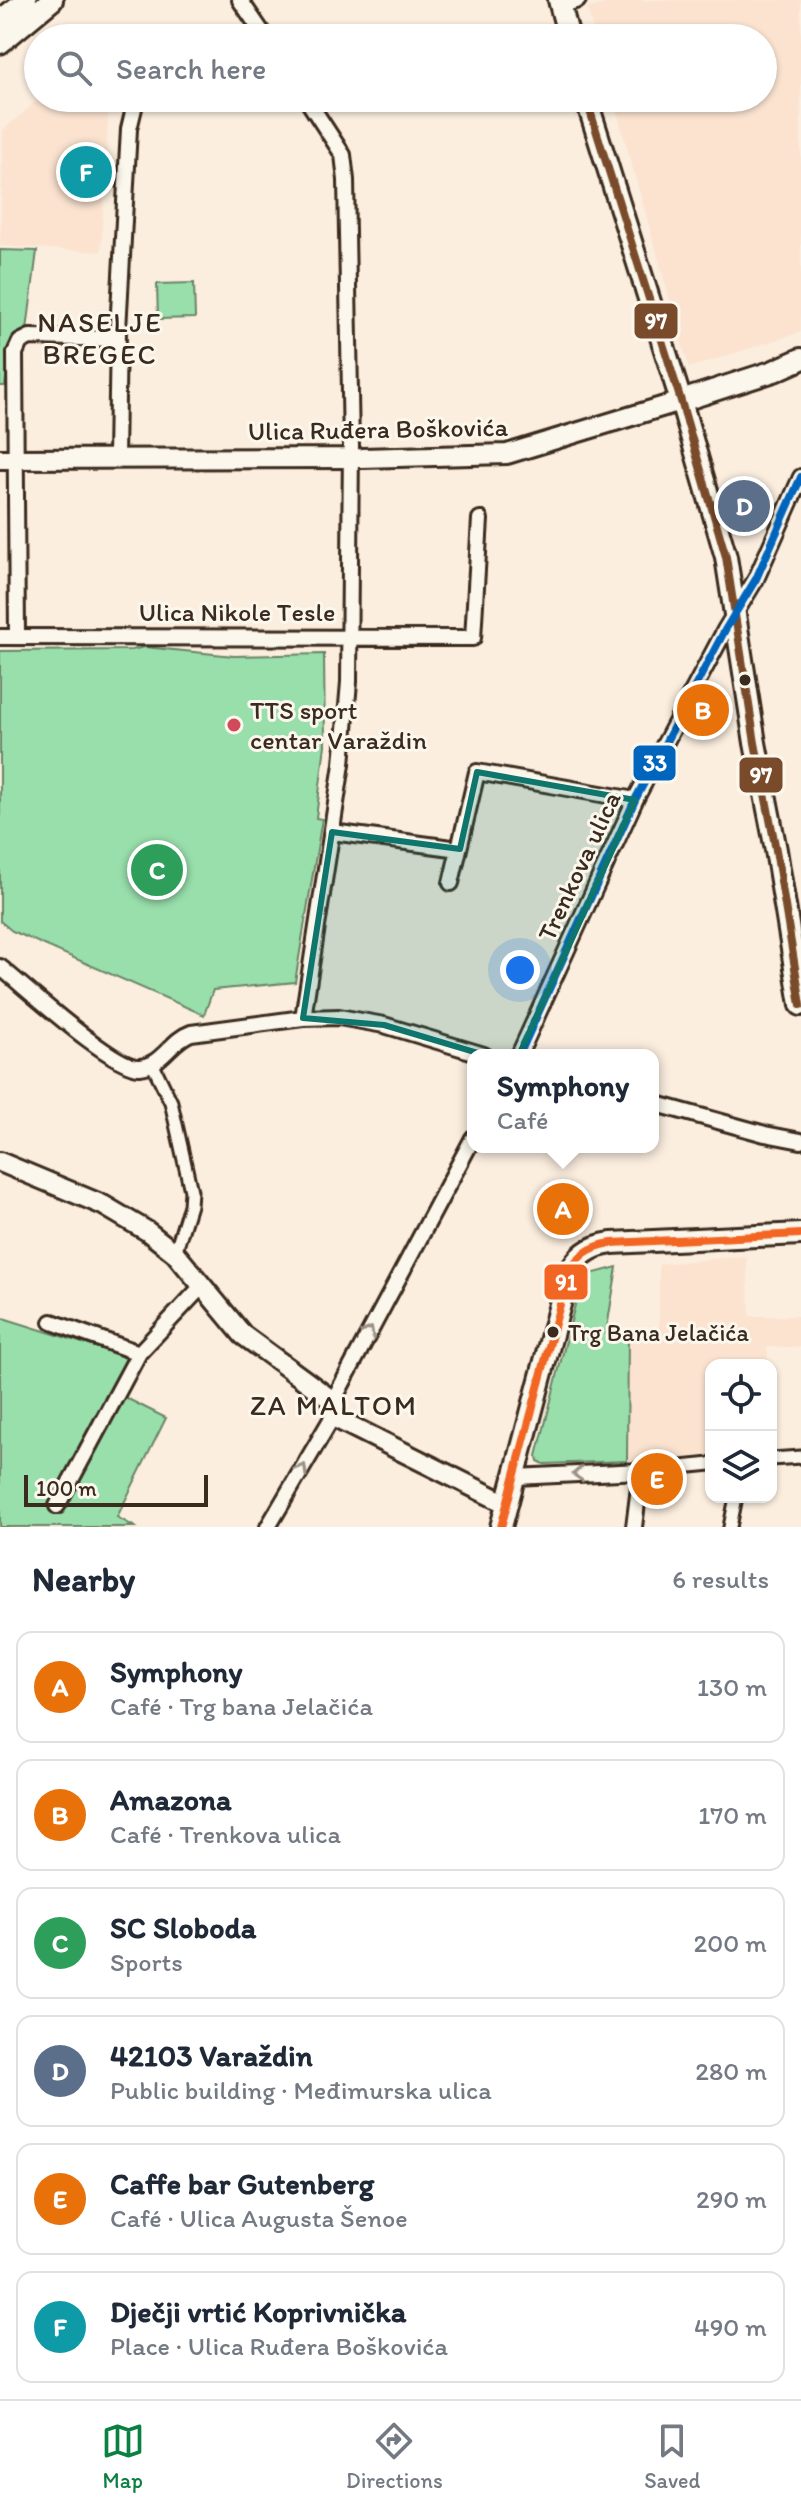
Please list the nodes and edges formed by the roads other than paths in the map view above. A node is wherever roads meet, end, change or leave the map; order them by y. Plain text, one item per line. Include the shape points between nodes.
1 (26, 0) edge
2 (52, 0) edge
3 (240, 0) edge
4 (564, 1) edge
5 (0, 21) edge
6 (256, 24) edge
7 (567, 24) edge
8 (0, 43) edge
9 (133, 112) edge
10 (315, 112) edge
11 (590, 112) edge
12 (118, 339) junction
13 (801, 359) edge
14 (681, 401) junction
15 (116, 458) junction
16 (351, 458) junction
17 (8, 459) edge
18 (801, 477) edge
19 (480, 519) dead end
20 (8, 582) edge
21 (736, 616) junction
22 (350, 636) junction
23 (0, 637) edge
24 (17, 637) junction
25 (635, 800) junction
26 (332, 832) junction
27 (459, 849) junction
28 (451, 883) dead end
29 (0, 967) edge
30 (801, 1005) edge
31 (303, 1018) junction
32 (522, 1049) edge
33 (467, 1050) edge
34 (152, 1063) junction
35 (659, 1105) edge
36 (801, 1141) edge
37 (467, 1150) edge
38 (0, 1162) edge
39 (801, 1234) edge
40 (175, 1253) junction
41 (202, 1286) junction
42 (52, 1322) dead end
43 (139, 1353) junction
44 (334, 1406) junction
45 (801, 1457) edge
46 (777, 1459) edge
47 (705, 1465) edge
48 (641, 1471) junction
49 (515, 1477) junction
50 (735, 1503) edge
51 (507, 1504) junction
52 (57, 1506) dead end
53 (268, 1527) edge
54 (501, 1527) edge
55 (634, 1527) edge
56 (730, 1527) edge

1 - 5 main road
2 - 8 main road
3 - 6 street
4 - 7 main road
9 - 12 street
10 - 16 street via 343,155 346,180
11 - 14 main road
12 - 15 street
12 - 17 street via 30,337 20,342
13 - 14 main road
14 - 16 street, Ulica Ruđera Boškovića via 507,454
14 - 21 main road via 726,557
15 - 16 street, Ulica Ruđera Boškovića
15 - 17 street, Ulica Ruđera Boškovića
16 - 22 street
17 - 20 street
18 - 21 street, Trenkova ulica
19 - 22 street, Ulica Nikole Tesle via 473,638
20 - 24 street
21 - 25 street, Trenkova ulica
21 - 30 main road
22 - 24 street, Ulica Nikole Tesle
22 - 26 street
23 - 24 street, Ulica Nikole Tesle
25 - 27 street via 477,772
25 - 32 street, Trenkova ulica
26 - 27 street
26 - 31 street
27 - 28 street
29 - 34 street via 104,1052 128,1066
31 - 33 street via 339,1017 384,1025
31 - 34 street via 191,1033 179,1037
34 - 40 street via 171,1102 191,1191
35 - 36 street
44 -> 37 street
38 - 40 street via 103,1205
39 - 49 main road via 624,1243 586,1250 572,1266
40 - 41 street
41 - 43 street
41 - 44 street via 243,1335
42 - 43 street
43 - 52 street
44 - 51 street via 339,1420
53 -> 44 street
45 - 46 street
47 - 48 street
48 -> 49 street
48 - 55 street
49 - 51 main road
50 - 56 street
51 - 54 main road

